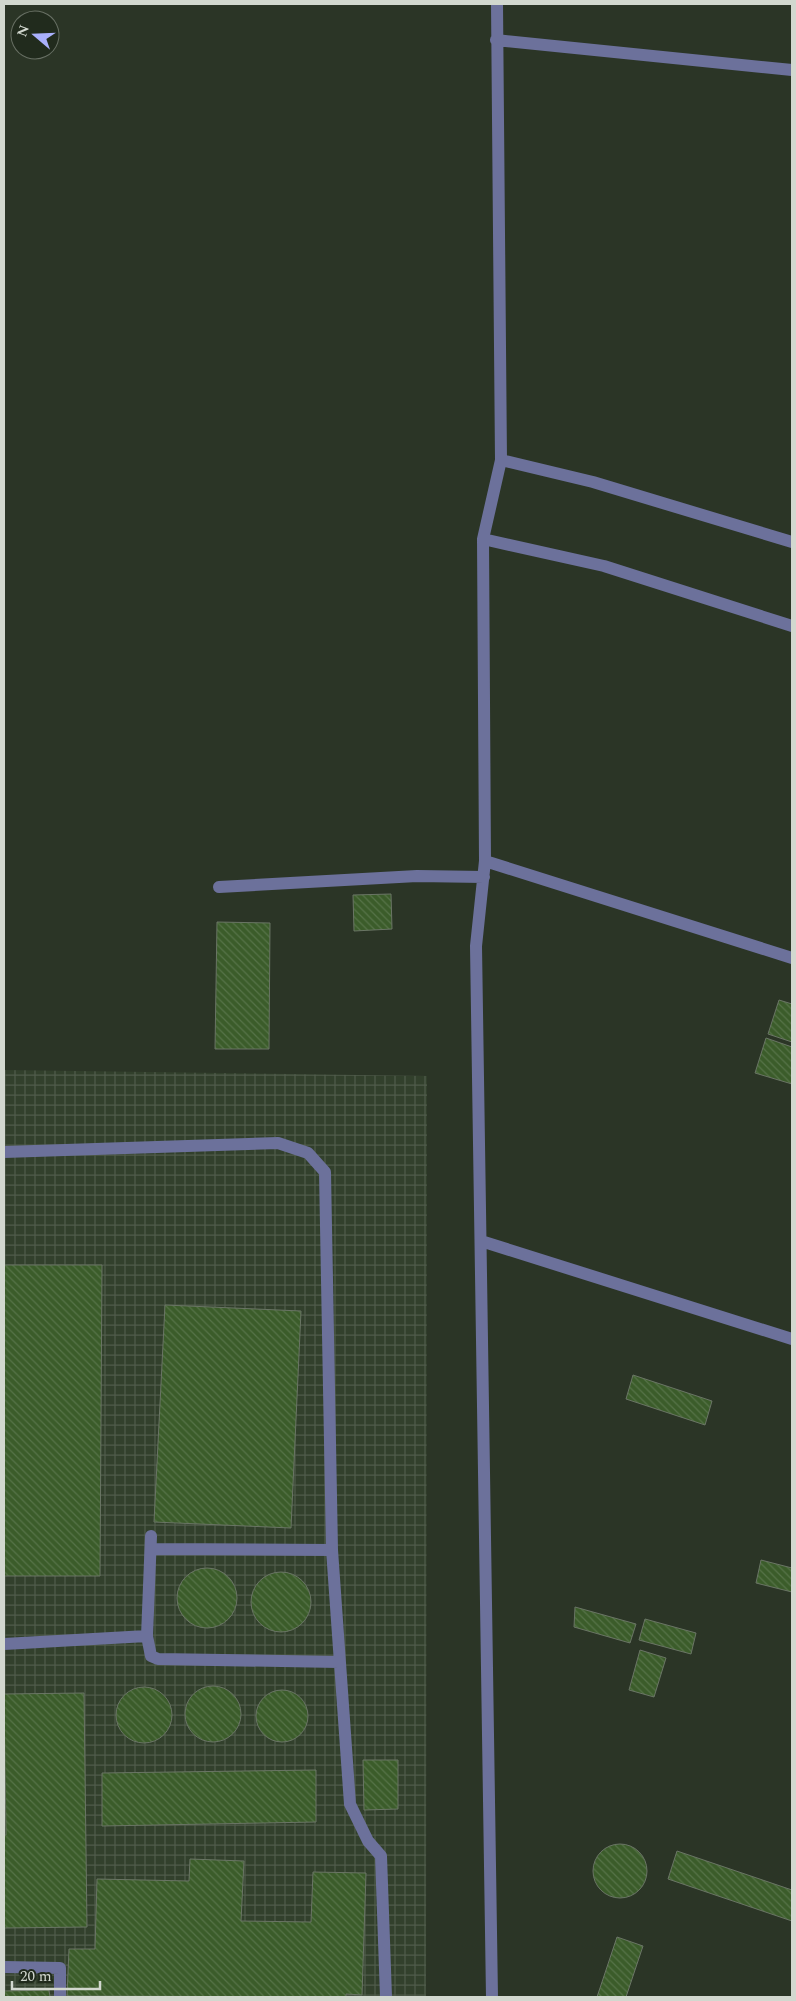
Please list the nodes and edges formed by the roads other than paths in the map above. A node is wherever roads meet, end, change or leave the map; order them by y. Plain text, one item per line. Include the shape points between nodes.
1 (497, 4) edge
2 (496, 40) junction
3 (792, 70) edge
4 (501, 460) junction
5 (483, 539) junction
6 (792, 542) edge
7 (792, 626) edge
8 (485, 861) junction
9 (484, 878) junction
10 (219, 887) dead end
11 (792, 958) edge
12 (4, 1152) edge
13 (481, 1241) junction
14 (792, 1340) edge
15 (152, 1536) dead end
16 (151, 1549) junction
17 (332, 1550) junction
18 (147, 1636) junction
19 (4, 1644) edge
20 (339, 1662) junction
21 (4, 1967) edge
22 (60, 1997) edge
23 (386, 1997) edge
24 (492, 1997) edge

1 - 2 street
2 - 3 street
2 - 4 street
4 - 5 street
4 - 6 street via 593,482
5 - 7 street via 604,566
5 - 8 street
8 - 9 street
8 - 11 street
9 - 10 street via 416,876
9 - 13 street via 476,946
12 - 17 street via 278,1144 308,1152 324,1172
13 - 14 street
13 - 24 street
15 - 16 street
16 - 17 street
16 - 18 street
17 - 20 street
18 - 19 street
18 - 20 street via 151,1656 158,1659
20 - 23 street via 350,1804 368,1840 381,1856
21 - 22 street via 60,1968

